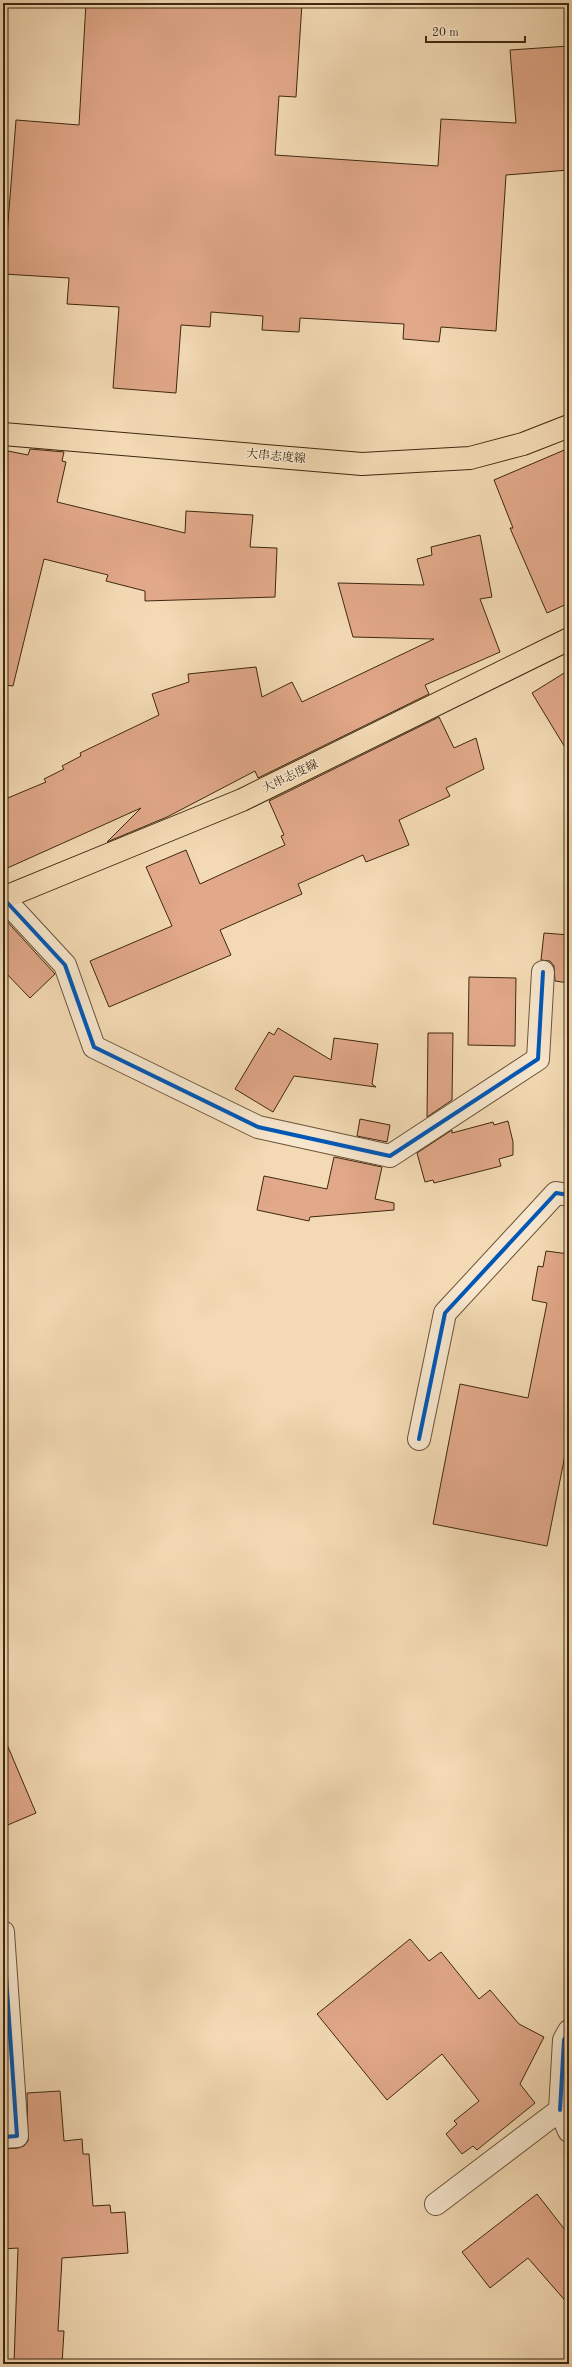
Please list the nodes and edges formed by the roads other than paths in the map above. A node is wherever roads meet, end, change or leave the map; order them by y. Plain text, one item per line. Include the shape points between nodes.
1 (569, 426) edge
2 (3, 434) edge
3 (569, 639) edge
4 (3, 898) edge
5 (543, 972) dead end
6 (569, 1195) edge
7 (420, 1439) dead end
8 (3, 1932) edge
9 (569, 2031) edge
10 (565, 2104) edge
11 (569, 2131) edge
12 (3, 2137) edge
13 (436, 2204) dead end

1 - 2 main road, 大串志度線 via 523,444 470,458 362,464
3 - 4 main road, 大串志度線 via 242,800
4 - 5 street via 65,965 94,1047 258,1127 390,1156 538,1059
6 - 7 street via 556,1193 445,1314
8 - 12 street via 17,2136
9 - 10 street via 564,2040
10 - 11 street
10 - 13 street

